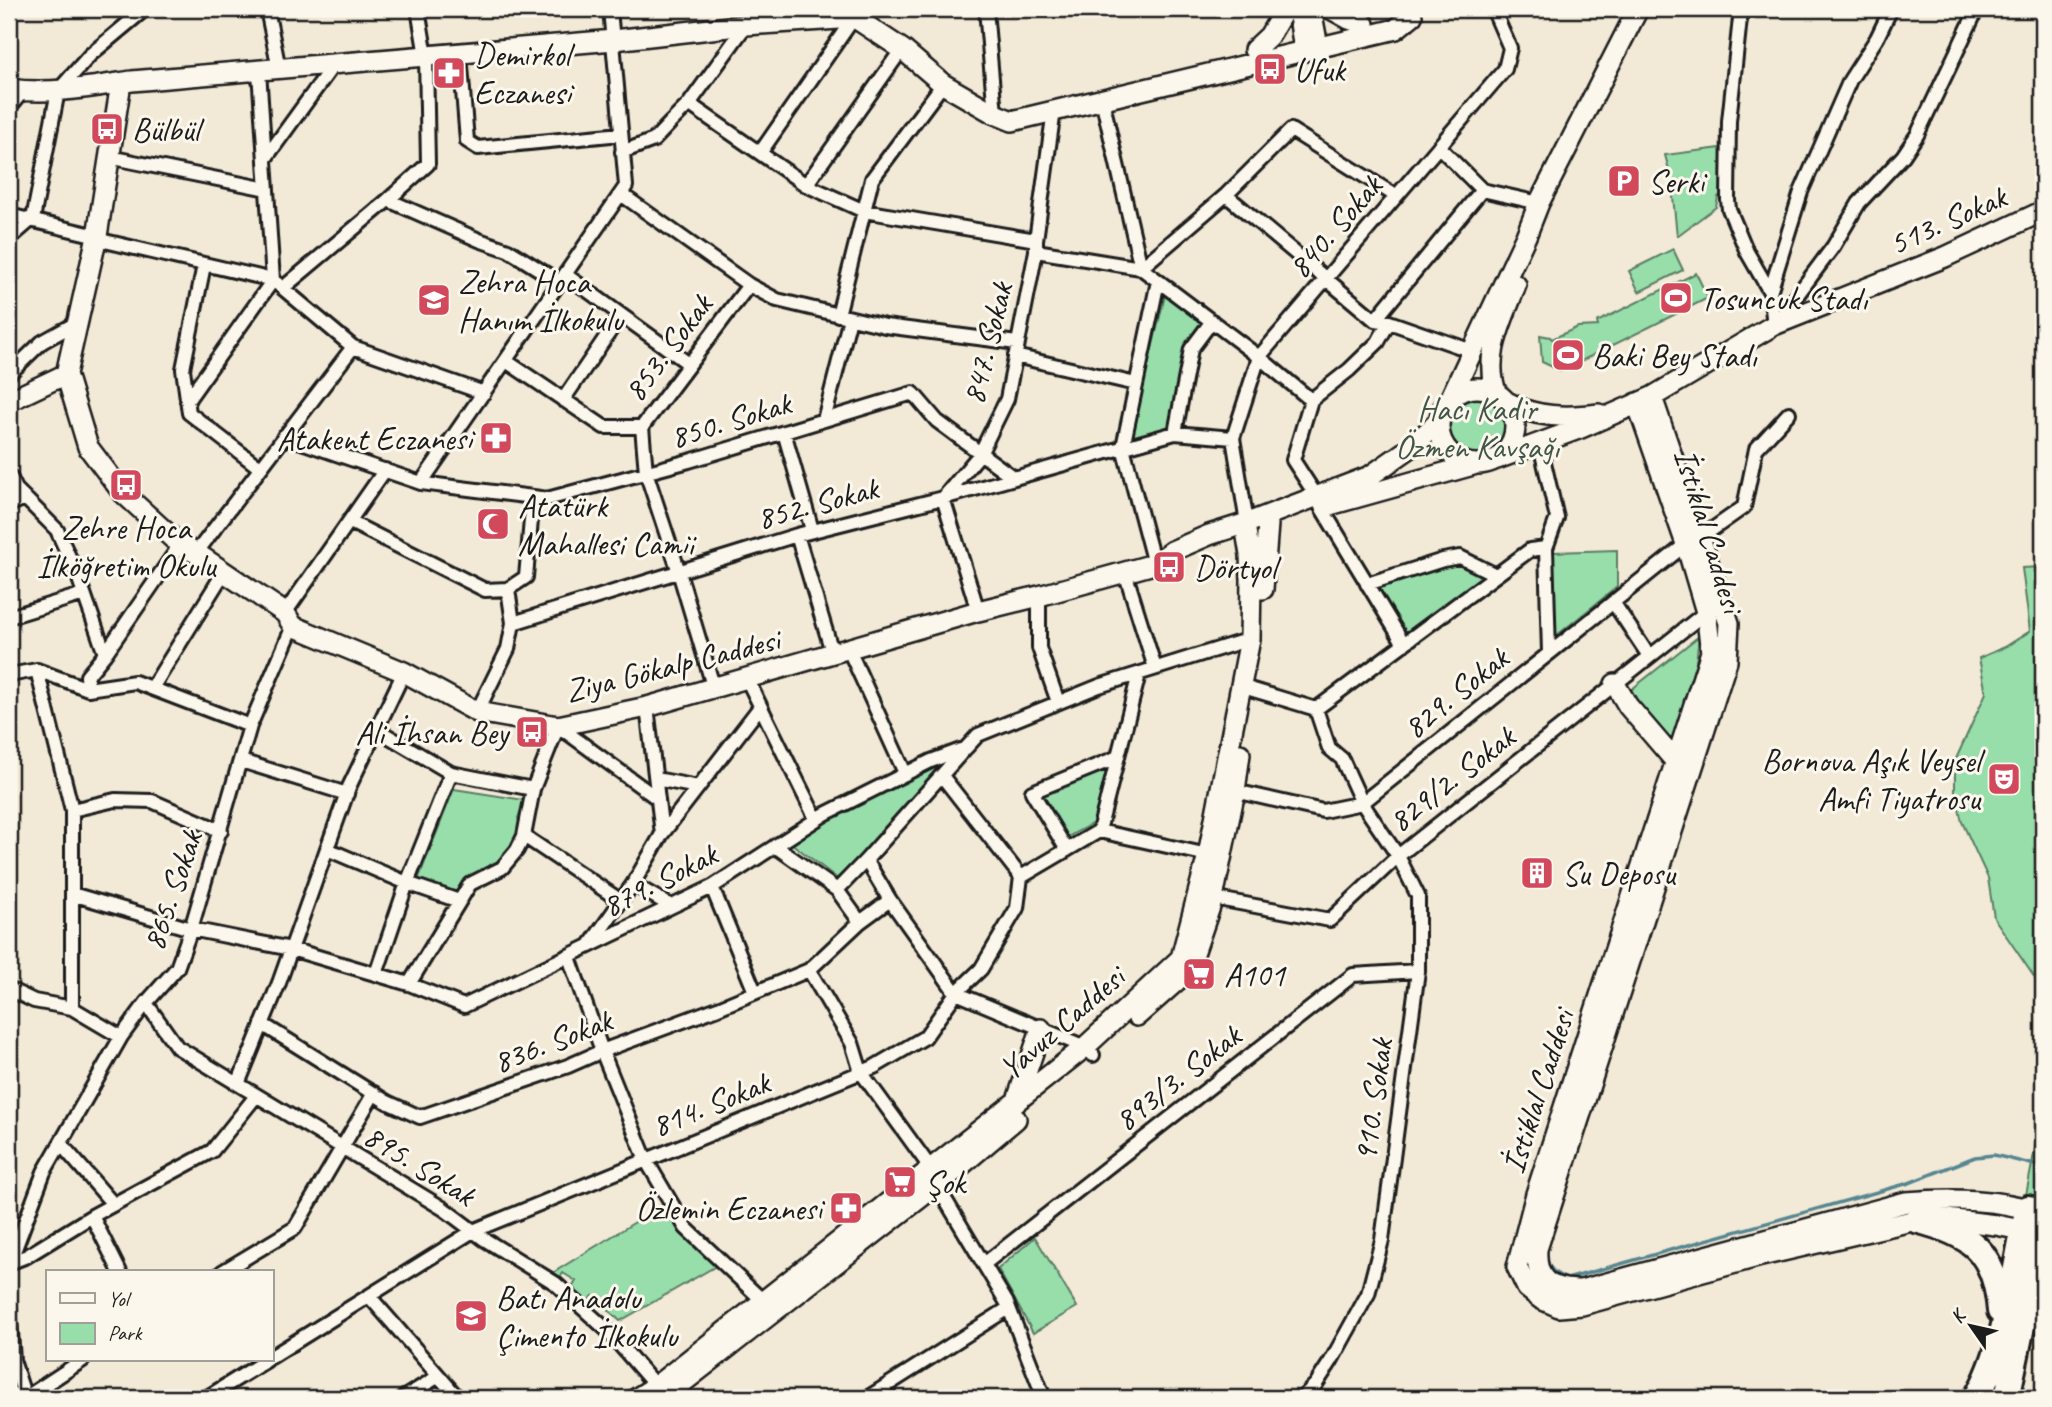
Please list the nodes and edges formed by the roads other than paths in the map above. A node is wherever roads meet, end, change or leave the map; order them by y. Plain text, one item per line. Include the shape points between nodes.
1 (145, 9) edge
2 (267, 9) edge
3 (418, 9) edge
4 (610, 9) edge
5 (986, 9) edge
6 (1285, 9) edge
7 (1297, 9) edge
8 (1311, 9) edge
9 (1331, 9) edge
10 (1493, 9) edge
11 (1638, 9) edge
12 (1741, 9) edge
13 (1891, 9) edge
14 (1977, 9) edge
15 (1420, 12) edge
16 (855, 14) edge
17 (1364, 24) junction
18 (746, 25) junction
19 (614, 40) junction
20 (1310, 43) junction
21 (902, 49) junction
22 (1254, 50) junction
23 (460, 53) junction
24 (426, 56) junction
25 (334, 64) junction
26 (279, 69) junction
27 (259, 71) junction
28 (121, 83) junction
29 (943, 84) junction
30 (14, 88) edge
31 (58, 90) junction
32 (1102, 99) junction
33 (689, 104) junction
34 (9, 108) edge
35 (1054, 110) junction
36 (995, 114) junction
37 (621, 134) junction
38 (1439, 147) junction
39 (622, 152) junction
40 (760, 153) junction
41 (109, 157) junction
42 (265, 159) junction
43 (806, 185) junction
44 (267, 189) junction
45 (1482, 190) junction
46 (621, 194) junction
47 (1226, 195) junction
48 (1396, 197) junction
49 (388, 200) junction
50 (1539, 203) junction
51 (864, 211) junction
52 (2043, 211) edge
53 (9, 215) edge
54 (32, 220) junction
55 (1527, 236) junction
56 (97, 238) junction
57 (9, 239) edge
58 (1036, 246) junction
59 (204, 265) junction
60 (1141, 268) junction
61 (563, 279) junction
62 (1326, 279) junction
63 (1158, 281) junction
64 (278, 284) junction
65 (748, 285) junction
66 (1770, 292) junction
67 (621, 315) junction
68 (844, 317) junction
69 (1374, 320) junction
70 (1212, 321) junction
71 (78, 322) junction
72 (1389, 322) junction
73 (1774, 326) junction
74 (353, 347) junction
75 (1016, 350) junction
76 (1472, 351) junction
77 (1259, 357) junction
78 (506, 362) junction
79 (689, 364) junction
80 (9, 374) edge
81 (66, 374) junction
82 (1136, 384) junction
83 (12, 393) edge
84 (484, 393) junction
85 (1502, 398) junction
86 (1450, 399) junction
87 (563, 400) junction
88 (1311, 400) junction
89 (1644, 400) junction
90 (187, 401) junction
91 (1789, 413) dead end
92 (824, 420) junction
93 (1439, 421) junction
94 (642, 427) junction
95 (784, 432) junction
96 (1175, 433) junction
97 (284, 436) junction
98 (1233, 438) junction
99 (1123, 447) junction
100 (980, 454) junction
101 (1543, 458) dead end
102 (1497, 459) junction
103 (1473, 465) junction
104 (260, 468) junction
105 (385, 470) junction
106 (646, 472) junction
107 (9, 475) edge
108 (1014, 478) junction
109 (421, 482) junction
110 (25, 498) junction
111 (533, 498) junction
112 (943, 498) junction
113 (1327, 499) junction
114 (1243, 500) junction
115 (9, 505) edge
116 (1268, 519) junction
117 (350, 522) junction
118 (1246, 527) junction
119 (812, 530) junction
120 (797, 535) junction
121 (1693, 541) junction
122 (1546, 548) junction
123 (188, 549) junction
124 (1154, 564) junction
125 (224, 572) junction
126 (679, 572) junction
127 (1125, 572) junction
128 (1496, 575) junction
129 (1367, 584) junction
130 (509, 589) junction
131 (84, 594) junction
132 (1040, 596) junction
133 (1613, 602) junction
134 (978, 611) junction
135 (1706, 612) junction
136 (9, 617) edge
137 (289, 619) junction
138 (513, 622) junction
139 (1250, 639) junction
140 (1404, 644) junction
141 (841, 652) junction
142 (1549, 653) junction
143 (105, 654) junction
144 (1649, 656) junction
145 (1155, 668) junction
146 (37, 670) junction
147 (404, 672) junction
148 (1139, 674) junction
149 (9, 675) edge
150 (747, 679) junction
151 (1615, 684) junction
152 (152, 688) junction
153 (88, 689) junction
154 (713, 689) junction
155 (1250, 689) junction
156 (1058, 702) junction
157 (647, 707) junction
158 (760, 707) junction
159 (1316, 709) junction
160 (477, 712) junction
161 (250, 726) junction
162 (558, 726) junction
163 (376, 729) junction
164 (966, 748) junction
165 (1118, 757) junction
166 (241, 761) junction
167 (1675, 762) junction
168 (450, 773) junction
169 (905, 773) junction
170 (942, 776) junction
171 (656, 779) junction
172 (698, 787) junction
173 (533, 789) junction
174 (1235, 792) junction
175 (347, 794) junction
176 (658, 799) junction
177 (1362, 803) junction
178 (72, 810) junction
179 (816, 819) junction
180 (220, 831) junction
181 (1099, 831) junction
182 (662, 834) junction
183 (524, 836) junction
184 (775, 846) junction
185 (327, 849) junction
186 (1067, 850) junction
187 (1208, 856) junction
188 (1398, 856) junction
189 (866, 860) junction
190 (1021, 877) junction
191 (407, 883) junction
192 (633, 884) junction
193 (712, 887) junction
194 (836, 890) junction
195 (72, 894) junction
196 (1213, 898) junction
197 (890, 900) junction
198 (459, 901) junction
199 (621, 901) junction
200 (671, 906) junction
201 (860, 922) junction
202 (191, 929) junction
203 (589, 946) junction
204 (291, 949) junction
205 (569, 957) junction
206 (809, 970) junction
207 (1418, 971) junction
208 (376, 974) junction
209 (409, 984) junction
210 (9, 989) edge
211 (755, 992) junction
212 (956, 993) junction
213 (146, 1003) junction
214 (72, 1008) junction
215 (262, 1024) junction
216 (1041, 1029) junction
217 (121, 1037) junction
218 (602, 1051) junction
219 (1089, 1051) junction
220 (861, 1072) junction
221 (238, 1084) junction
222 (374, 1093) junction
223 (256, 1096) junction
224 (1016, 1103) junction
225 (61, 1144) junction
226 (341, 1148) junction
227 (646, 1160) junction
228 (934, 1177) junction
229 (113, 1204) junction
230 (92, 1216) junction
231 (1916, 1220) junction
232 (2037, 1224) edge
233 (473, 1231) junction
234 (9, 1264) edge
235 (984, 1264) junction
236 (119, 1270) edge
237 (225, 1270) edge
238 (2043, 1295) edge
239 (369, 1296) junction
240 (762, 1300) junction
241 (9, 1304) edge
242 (1009, 1308) junction
243 (2012, 1332) junction
244 (273, 1356) edge
245 (80, 1362) edge
246 (263, 1362) edge
247 (439, 1376) junction
248 (9, 1393) edge
249 (663, 1395) edge
250 (25, 1398) edge
251 (206, 1398) edge
252 (403, 1398) edge
253 (458, 1398) edge
254 (637, 1398) edge
255 (867, 1398) edge
256 (1044, 1398) edge
257 (1303, 1398) edge
258 (1976, 1398) edge
259 (2007, 1398) edge

1 - 31 street via 90,55
2 - 26 street
3 - 24 street
4 - 19 street
5 - 36 street
6 - 22 main road via 1269,36
7 - 20 main road
8 - 20 main road
9 - 17 main road
10 - 38 street, 840. Sokak via 1510,48 1505,69
11 - 50 main road
12 - 66 street via 1729,121 1728,200 1746,252
13 - 66 street via 1850,80 1801,192
14 - 73 street via 1917,135 1859,203 1833,247
15 - 17 main road
15 - 20 main road via 1396,29
16 - 18 main road
16 - 21 main road
16 - 40 street
17 - 20 main road
18 - 19 main road
18 - 33 street
19 - 23 main road
19 - 37 street
20 - 22 main road
20 - 32 main road
21 - 29 main road
21 - 43 street
22 - 36 main road
23 - 24 main road
23 - 37 street via 467,141 478,148
24 - 25 main road
24 - 49 street via 428,164
25 - 26 main road
25 - 42 street
26 - 27 main road
27 - 28 main road
27 - 42 street
28 - 31 main road
28 - 41 main road, Ziya Gökalp Caddesi
29 - 36 main road
29 - 51 street via 872,179
30 - 31 main road
30 - 34 street
31 - 54 street
32 - 35 main road
32 - 60 street
33 - 39 street via 654,140
33 - 40 street
35 - 36 main road via 1012,121
35 - 58 street, 847. Sokak
37 - 39 street
38 - 45 street
38 - 48 street, 840. Sokak
39 - 46 street via 626,186
40 - 43 street
41 - 44 street
41 - 56 main road, Ziya Gökalp Caddesi
42 - 44 street
43 - 51 street
44 - 64 street
45 - 50 street
45 - 69 street
46 - 61 street
46 - 65 street
47 - 48 street via 1291,130
47 - 60 street
47 - 62 street
48 - 62 street, 840. Sokak
49 - 61 street via 508,250
49 - 64 street
50 - 55 main road
51 - 58 street
51 - 68 street
52 - 73 main road, 513. Sokak via 1945,257
53 - 54 street
54 - 56 street
54 - 57 street
55 - 76 main road
55 - 85 main road via 1525,259 1491,360 1492,381
56 - 59 street
56 - 71 main road, Ziya Gökalp Caddesi
58 - 60 street
58 - 75 street, 847. Sokak
59 - 64 street
59 - 90 street via 183,369
60 - 63 street
61 - 67 street
61 - 78 street
62 - 69 street
62 - 77 street, 840. Sokak
63 - 70 street
63 - 82 street
64 - 74 street
64 - 90 street
65 - 68 street via 777,300
65 - 79 street, 853. Sokak
66 - 73 street
67 - 79 street
67 - 87 street
68 - 75 street
68 - 92 street
69 - 72 street
70 - 77 street
70 - 96 street via 1191,349
71 - 80 street via 43,342
71 - 81 main road, Ziya Gökalp Caddesi
72 - 76 street
72 - 88 street via 1378,342
73 - 89 main road, 513. Sokak
74 - 84 street
74 - 97 street
75 - 82 street
75 - 100 street, 847. Sokak via 1007,399
76 - 86 main road
77 - 88 street
77 - 98 street, 840. Sokak
78 - 84 street
78 - 87 street
79 - 94 street, 853. Sokak
81 - 83 main road
81 - 123 main road, Ziya Gökalp Caddesi via 88,447 122,492
82 - 99 street
84 - 109 street
85 - 86 main road via 1473,388
85 - 89 main road via 1520,410 1549,416 1600,413
85 - 102 main road via 1515,426 1507,450
86 - 93 main road
87 - 94 street via 604,428
88 - 113 street via 1293,460
89 - 102 main road
89 - 121 main road, İstiklal Caddesi
90 - 104 street via 189,413
91 - 121 street, 829. Sokak via 1756,449 1744,507
92 - 95 street, 850. Sokak
92 - 100 street, 850. Sokak via 913,393 937,421
93 - 103 main road via 1443,445 1461,462
93 - 113 main road via 1370,476
94 - 106 street, 853. Sokak
95 - 106 street, 850. Sokak
95 - 119 street
96 - 98 street, 852. Sokak
96 - 99 street, 852. Sokak
97 - 104 street
97 - 105 street, 850. Sokak
98 - 114 street, 840. Sokak
99 - 108 street, 852. Sokak
99 - 124 street
100 - 108 street, 850. Sokak
100 - 112 street, 847. Sokak
101 - 122 street via 1557,518
102 - 103 main road
103 - 113 main road
104 - 123 street
105 - 109 street, 850. Sokak
105 - 117 street, 865. Sokak
106 - 111 street, 850. Sokak via 547,499
106 - 126 street, 853. Sokak
107 - 110 street
108 - 112 street, 852. Sokak
109 - 111 street, 850. Sokak
110 - 115 street
110 - 131 street via 57,530
111 - 130 street via 527,577
112 - 119 street, 852. Sokak
112 - 134 street
113 - 116 main road, Ziya Gökalp Caddesi
113 - 129 street
114 - 116 street
114 - 118 street, 840. Sokak
116 - 118 main road, Ziya Gökalp Caddesi
116 - 155 main road, Yavuz Caddesi via 1261,640
117 - 130 street via 485,590
117 - 137 street, 865. Sokak
118 - 124 main road, Ziya Gökalp Caddesi via 1172,551
118 - 139 main road, Yavuz Caddesi
119 - 120 street, 852. Sokak
120 - 126 street, 852. Sokak
120 - 141 street
121 - 133 street, 829. Sokak
121 - 135 main road, İstiklal Caddesi
121 - 232 main road, İstiklal Caddesi via 1729,623 1727,662 1537,1249 1541,1276 1560,1290 1581,1290 1906,1202 1974,1199
122 - 128 street via 1530,550
122 - 142 street
123 - 125 main road, Ziya Gökalp Caddesi
123 - 143 street
124 - 127 main road, Ziya Gökalp Caddesi
125 - 137 main road, Ziya Gökalp Caddesi
125 - 152 street
126 - 138 street, 852. Sokak
126 - 154 street, 853. Sokak
127 - 132 main road, Ziya Gökalp Caddesi
127 - 145 street
128 - 129 street via 1460,557
128 - 140 street
129 - 140 street
130 - 138 street
131 - 136 street
131 - 143 street
132 - 134 main road, Ziya Gökalp Caddesi
132 - 156 street via 1039,648
133 - 142 street, 829. Sokak
133 - 144 street
134 - 141 main road, Ziya Gökalp Caddesi
135 - 144 street, 829/2. Sokak
135 - 167 main road, İstiklal Caddesi via 1711,652
137 - 147 main road, Ziya Gökalp Caddesi
137 - 161 street, 865. Sokak
138 - 160 street via 508,649
139 - 145 street, 879. Sokak
139 - 187 main road, Yavuz Caddesi
140 - 159 street
141 - 150 main road, Ziya Gökalp Caddesi
141 - 169 street
142 - 177 street, 829. Sokak
143 - 153 street via 87,676
144 - 151 street, 829/2. Sokak
145 - 148 street, 879. Sokak
146 - 149 street
146 - 153 street
146 - 178 street
147 - 160 main road, Ziya Gökalp Caddesi
147 - 163 street
148 - 156 street, 879. Sokak
148 - 165 street
150 - 154 main road, Ziya Gökalp Caddesi
150 - 158 street
151 - 167 main road
151 - 188 street, 829/2. Sokak
152 - 153 street via 135,682
152 - 161 street
154 - 157 main road, Ziya Gökalp Caddesi
155 - 159 street
155 - 174 main road, Yavuz Caddesi
156 - 164 street, 879. Sokak via 978,735
157 - 162 main road, Ziya Gökalp Caddesi
157 - 171 street
158 - 172 street
158 - 179 street
159 - 177 street, 910. Sokak via 1329,748 1342,759
160 - 162 main road, Ziya Gökalp Caddesi
161 - 166 street, 865. Sokak
162 - 173 street
162 - 176 street
163 - 168 street
163 - 175 street
164 - 169 street, 879. Sokak
164 - 170 street
165 - 181 street
165 - 186 street via 1032,792
166 - 175 street
166 - 180 street, 865. Sokak
167 - 231 main road, İstiklal Caddesi via 1536,1194 1517,1267 1527,1288 1559,1307 1582,1305
168 - 173 street
168 - 191 street
169 - 179 street, 879. Sokak
170 - 189 street
170 - 190 street
171 - 172 street
171 - 176 street
172 - 182 street
173 - 183 street
174 - 177 street, 829. Sokak via 1323,811
174 - 196 main road, Yavuz Caddesi
175 - 185 street
176 - 182 street
177 - 188 street, 910. Sokak
178 - 180 street via 115,800 152,801
178 - 195 street
179 - 184 street, 879. Sokak
180 - 202 street, 865. Sokak
181 - 186 street
181 - 187 street
182 - 192 street
183 - 198 street via 502,868 470,884
183 - 199 street
184 - 193 street, 879. Sokak
184 - 194 street
185 - 191 street
185 - 204 street
186 - 190 street
187 - 219 main road, Yavuz Caddesi via 1181,958
188 - 196 street, 829/2. Sokak via 1330,920
188 - 207 street, 910. Sokak via 1418,896
189 - 194 street
189 - 197 street
190 - 212 street, 814. Sokak via 1017,908 981,969
191 - 198 street
191 - 208 street
192 - 199 street
192 - 200 street
193 - 200 street, 879. Sokak
193 - 211 street
194 - 201 street
195 - 202 street, 879. Sokak
195 - 214 street
196 - 219 main road, Yavuz Caddesi via 1188,971
197 - 201 street, 836. Sokak
197 - 212 street
198 - 209 street
199 - 203 street
200 - 203 street, 879. Sokak
201 - 206 street, 836. Sokak
202 - 204 street, 879. Sokak
202 - 213 street, 865. Sokak via 177,968
203 - 205 street, 879. Sokak
204 - 208 street, 879. Sokak
204 - 215 street
205 - 209 street, 879. Sokak via 464,1006
205 - 218 street
206 - 211 street, 836. Sokak
206 - 220 street via 852,1043
207 - 235 street, 893/3. Sokak via 1353,975
207 - 257 street, 910. Sokak via 1382,1240 1368,1294 1331,1362
208 - 209 street, 879. Sokak
210 - 214 street via 34,1001
211 - 218 street, 836. Sokak
212 - 216 street
212 - 220 street, 814. Sokak via 925,1037
213 - 217 street, 865. Sokak
213 - 221 street, 895. Sokak via 177,1047
214 - 217 street
215 - 221 street
215 - 222 street, 836. Sokak
216 - 219 street
216 - 224 main road
217 - 225 street, 865. Sokak
218 - 222 street, 836. Sokak via 420,1117
218 - 227 street
219 - 224 main road, Yavuz Caddesi
219 - 228 main road, Yavuz Caddesi
220 - 227 street, 814. Sokak
220 - 228 street
221 - 223 street, 895. Sokak
222 - 226 street
223 - 226 street, 895. Sokak
223 - 229 street via 212,1151
224 - 228 main road, Yavuz Caddesi
225 - 229 street
225 - 234 street, 865. Sokak via 44,1172
226 - 233 street, 895. Sokak
226 - 237 street via 295,1228
227 - 233 street, 814. Sokak
227 - 240 street via 686,1228
228 - 235 street
228 - 240 main road, Yavuz Caddesi
228 - 249 main road, Yavuz Caddesi
229 - 230 street
230 - 234 street
230 - 236 street
231 - 232 main road, İstiklal Caddesi
231 - 243 highway via 1957,1232 1982,1253 1995,1275
232 - 243 highway
233 - 239 street, 814. Sokak
233 - 249 street, 895. Sokak via 555,1283 607,1330
235 - 242 street
238 - 243 highway
239 - 244 street, 814. Sokak
239 - 247 street
240 - 249 main road, Yavuz Caddesi
241 - 250 street via 13,1360
242 - 255 street
242 - 256 street
243 - 258 highway
243 - 259 highway
245 - 250 street
246 - 251 street, 814. Sokak
247 - 252 street
247 - 253 street
248 - 250 street
249 - 254 main road, Yavuz Caddesi

